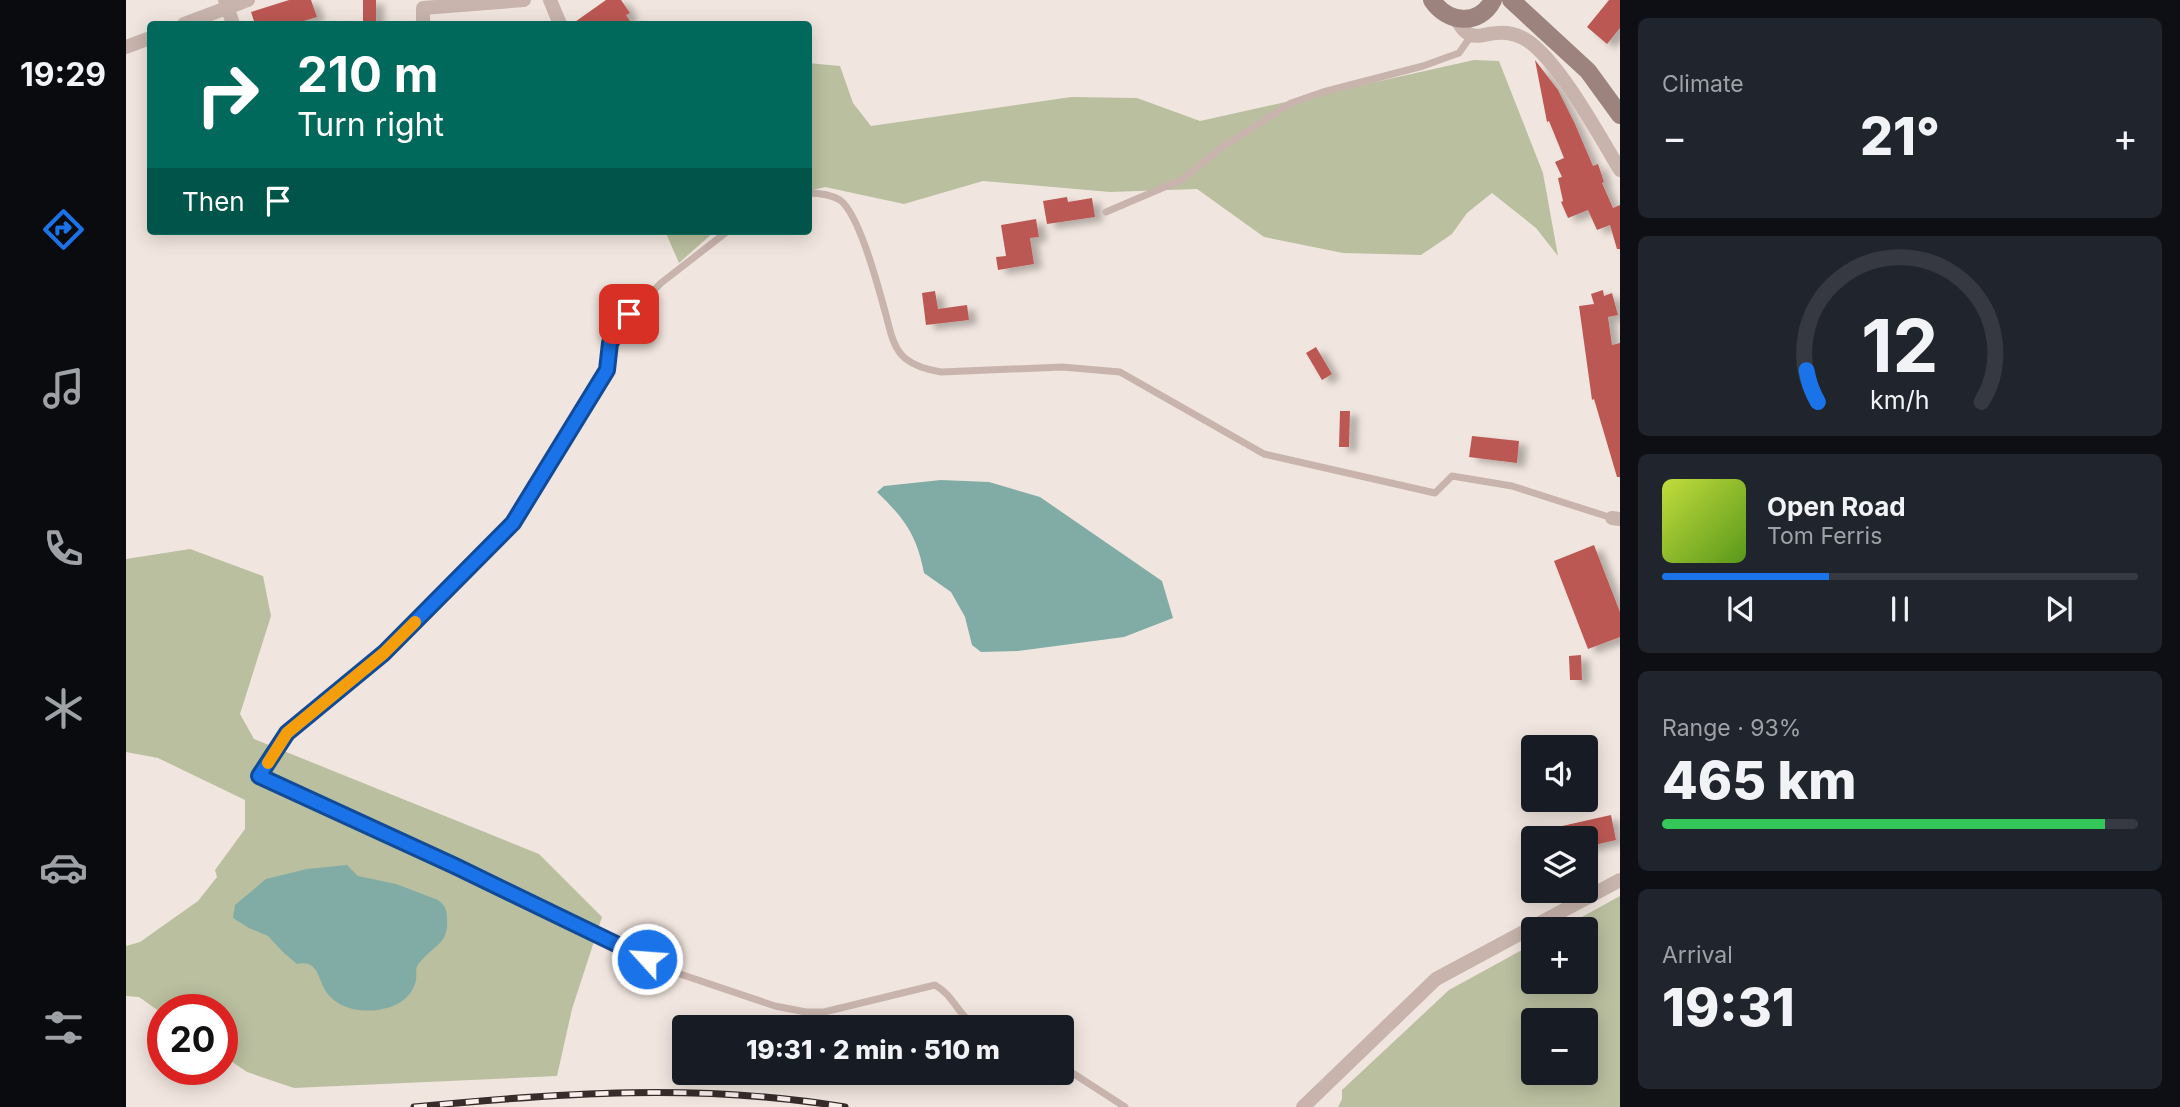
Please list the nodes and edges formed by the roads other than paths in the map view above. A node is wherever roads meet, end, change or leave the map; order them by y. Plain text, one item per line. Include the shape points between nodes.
1 (248, 0) edge
2 (524, 0) edge
3 (550, 0) edge
4 (1432, 0) edge
5 (1511, 0) edge
6 (226, 4) edge
7 (424, 4) edge
8 (1488, 6) edge
9 (1456, 19) junction
10 (190, 21) edge
11 (232, 21) edge
12 (559, 21) edge
13 (1535, 22) junction
14 (1471, 35) junction
15 (147, 39) edge
16 (126, 47) edge
17 (1618, 110) edge
18 (1620, 170) edge
19 (812, 193) edge
20 (1106, 212) dead end
21 (723, 235) edge
22 (1616, 519) edge
23 (1620, 880) edge
24 (963, 1015) edge
25 (1074, 1074) edge
26 (1125, 1107) edge
27 (1303, 1107) edge

1 - 6 street
2 - 7 street
3 - 12 street
4 - 9 main road
5 - 13 main road
6 - 10 street
6 - 11 street
8 - 9 main road via 1466,20
8 - 13 main road
9 - 14 street
13 - 17 main road via 1588,71
14 - 18 street via 1511,33 1538,49
14 - 20 lane via 1459,54 1291,103 1181,180
15 - 16 street
19 - 22 lane via 841,201 850,211 873,265 892,338 905,359 926,370 1062,367 1120,372 1264,454 1435,493 1452,476 1511,486
21 - 24 lane via 660,283 629,314 610,343 607,370 513,523 384,653 287,733 259,776 671,971 806,1012 824,1012 935,985 947,992
23 - 27 street via 1436,979
25 - 26 lane

